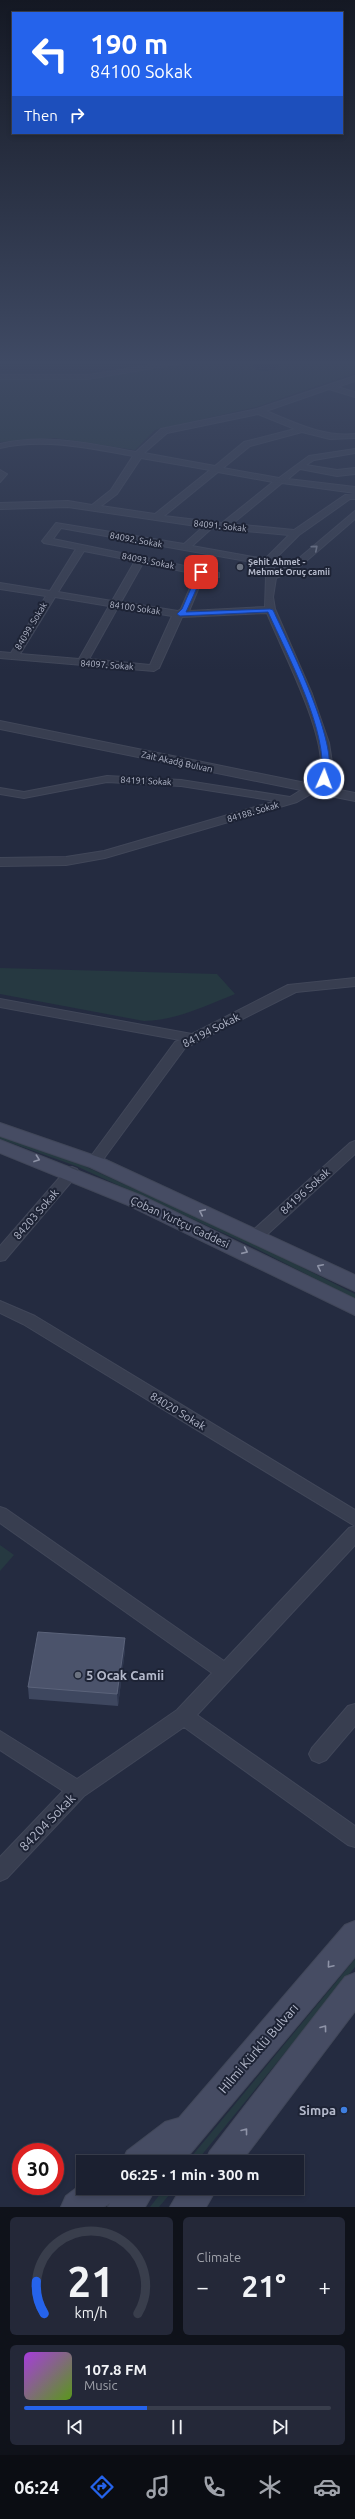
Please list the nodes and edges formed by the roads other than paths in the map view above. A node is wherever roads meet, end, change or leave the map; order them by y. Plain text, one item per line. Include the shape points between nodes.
1 (132, 465) edge
2 (195, 465) edge
3 (223, 465) edge
4 (298, 466) joint
5 (218, 469) junction
6 (355, 471) edge
7 (0, 473) edge
8 (0, 479) edge
9 (278, 480) junction
10 (355, 490) edge
11 (355, 496) edge
12 (0, 506) edge
13 (94, 508) junction
14 (354, 516) edge
15 (156, 518) junction
16 (210, 525) junction
17 (223, 527) junction
18 (296, 533) junction
19 (81, 548) junction
20 (185, 548) junction
21 (140, 560) junction
22 (267, 562) junction
23 (201, 572) junction
24 (216, 575) dead end
25 (271, 577) junction
26 (0, 586) edge
27 (50, 595) junction
28 (114, 605) junction
29 (270, 610) junction
30 (180, 614) junction
31 (0, 655) edge
32 (13, 657) junction
33 (82, 663) junction
34 (0, 725) edge
35 (313, 789) junction
36 (0, 791) edge
37 (355, 797) edge
38 (293, 800) junction
39 (0, 862) edge
40 (355, 982) edge
41 (0, 1003) edge
42 (194, 1038) junction
43 (0, 1128) edge
44 (0, 1146) edge
45 (355, 1146) edge
46 (94, 1162) junction
47 (72, 1172) junction
48 (255, 1237) junction
49 (0, 1256) edge
50 (355, 1284) edge
51 (0, 1306) edge
52 (355, 1308) edge
53 (0, 1514) edge
54 (355, 1519) edge
55 (355, 1533) edge
56 (225, 1672) junction
57 (355, 1712) edge
58 (184, 1716) junction
59 (0, 1739) edge
60 (319, 1754) dead end
61 (77, 1790) junction
62 (355, 1838) edge
63 (0, 1871) edge
64 (355, 1935) edge
65 (355, 1987) edge
66 (201, 2115) junction
67 (147, 2155) edge
68 (168, 2155) edge
69 (226, 2155) edge
70 (93, 2195) edge
71 (134, 2195) edge
72 (195, 2195) edge
73 (77, 2207) edge
74 (124, 2207) edge
75 (186, 2207) edge

1 - 13 street via 114,492
2 - 5 street
3 - 5 street
4 - 6 street via 337,473
4 - 9 street
5 - 9 street
5 - 15 street
7 - 8 street via 3,474
9 - 10 street
9 - 17 street
11 - 18 street via 348,497
12 - 13 street, 84091. Sokak via 68,504
13 - 15 street, 84091. Sokak
25 -> 14 street via 294,567
15 - 16 street, 84091. Sokak
16 - 17 street, 84091. Sokak
16 - 20 street
17 - 18 street, 84091. Sokak
18 - 22 street
19 - 20 street, 84092. Sokak via 47,541 60,525
19 - 21 street, 84093. Sokak
19 - 27 street, 84099. Sokak
20 - 22 street, 84092. Sokak
21 - 23 street, 84093. Sokak
21 - 28 street
22 - 25 street
23 - 24 street, 84093. Sokak
23 - 30 street via 185,610
25 - 29 street via 268,603
26 - 27 street, 84100 Sokak
27 - 28 street, 84100 Sokak
27 - 32 street, 84099. Sokak
28 - 30 street, 84100 Sokak
28 - 33 street
29 - 30 street, 84100 Sokak
29 - 35 street, 84188. Sokak via 301,679 322,736 326,768 324,779
30 - 33 street, 84097. Sokak via 176,617 154,668
31 - 32 street, 84097. Sokak
32 - 33 street, 84097. Sokak
34 - 35 street, Zait Akadğ Bulvarı
35 - 37 street, Zait Akadğ Bulvarı
35 - 38 street, 84188. Sokak
36 - 38 street, 84191 Sokak via 24,795 107,779 181,783
38 - 39 street, 84188. Sokak via 105,854 66,861
40 - 42 street, 84194 Sokak via 293,988
41 - 42 street
42 - 46 street, 84194 Sokak via 180,1045
43 - 46 main road, Çoban Yurtçu Caddesi
44 -> 47 main road, Çoban Yurtçu Caddesi
45 - 48 street, 84196 Sokak
48 -> 46 main road, Çoban Yurtçu Caddesi
47 - 49 street, 84203 Sokak
47 -> 52 main road, Çoban Yurtçu Caddesi via 253,1255
50 -> 48 main road, Çoban Yurtçu Caddesi
51 - 54 street, 84020 Sokak via 29,1320
53 - 56 street
55 - 56 street, 84204 Sokak
56 - 58 street, 84204 Sokak
57 - 60 street
58 - 61 street, 84204 Sokak
58 - 62 street
59 - 61 street
61 - 63 street, 84204 Sokak
64 -> 66 main road, Hilmi Kürklü Bulvarı
69 -> 65 main road
66 - 67 main road
66 - 68 main road, Hilmi Kürklü Bulvarı
70 - 73 main road
71 - 74 main road
72 - 75 main road

